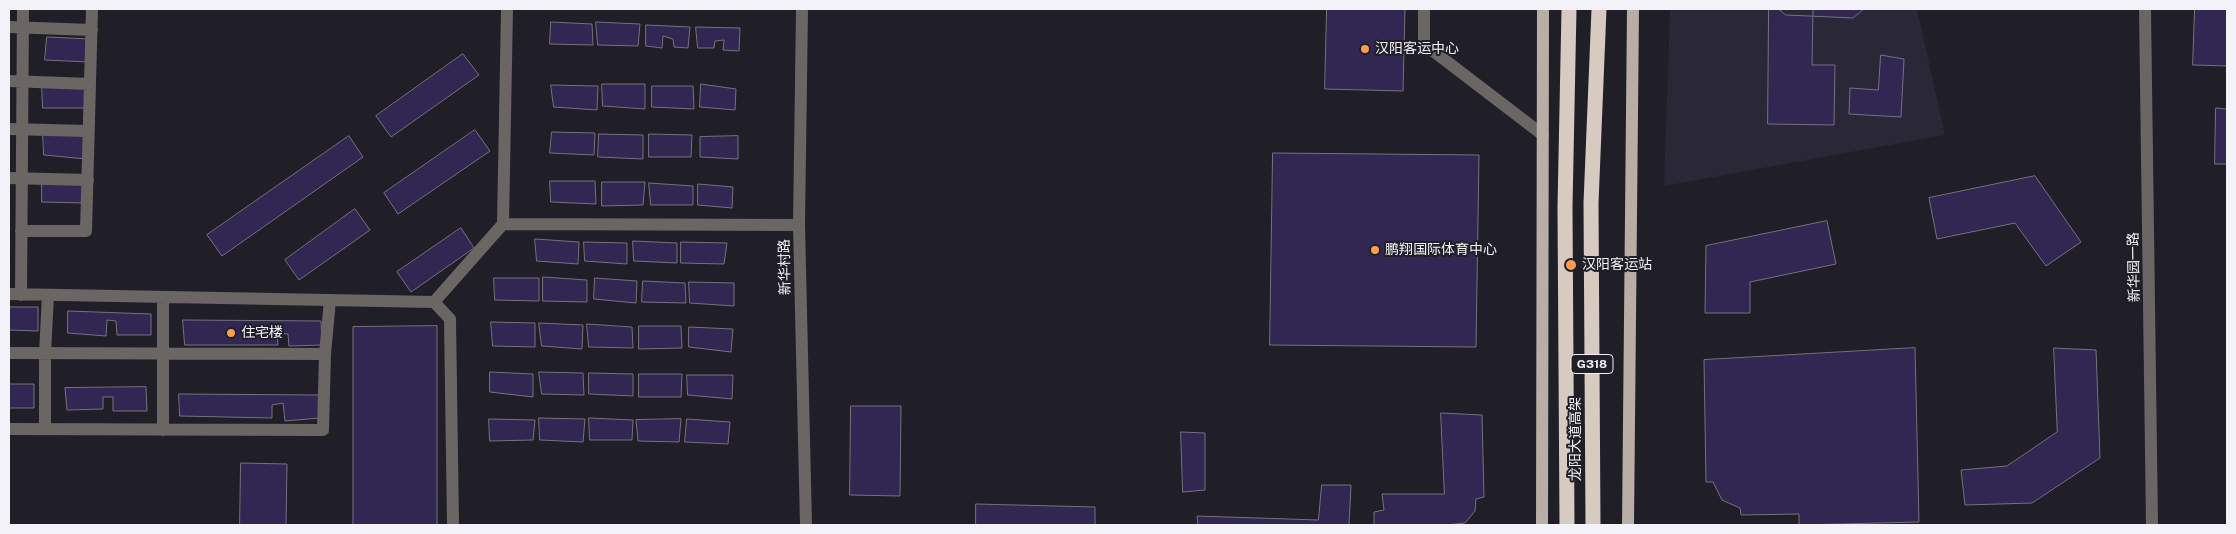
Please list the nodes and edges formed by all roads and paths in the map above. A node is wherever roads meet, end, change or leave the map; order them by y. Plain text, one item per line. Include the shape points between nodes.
1 (23, 9) edge
2 (92, 9) edge
3 (507, 9) edge
4 (802, 9) edge
5 (1424, 9) edge
6 (1544, 9) edge
7 (1569, 9) edge
8 (1599, 9) edge
9 (1632, 9) edge
10 (2145, 9) edge
11 (9, 27) edge
12 (22, 27) junction
13 (92, 30) junction
14 (9, 81) edge
15 (22, 81) junction
16 (90, 84) junction
17 (9, 129) edge
18 (22, 129) junction
19 (88, 131) junction
20 (1543, 135) junction
21 (15, 178) edge
22 (88, 180) junction
23 (503, 224) junction
24 (799, 225) junction
25 (17, 227) edge
26 (15, 295) edge
27 (48, 295) junction
28 (163, 297) junction
29 (330, 300) junction
30 (434, 302) junction
31 (9, 352) edge
32 (45, 353) junction
33 (163, 353) junction
34 (325, 354) junction
35 (9, 429) edge
36 (45, 429) junction
37 (164, 430) junction
38 (453, 525) edge
39 (806, 525) edge
40 (1542, 525) edge
41 (1567, 525) edge
42 (1593, 525) edge
43 (1628, 525) edge
44 (2152, 525) edge

1 - 12 street
2 - 13 street
3 - 23 street
4 - 24 street, 新华村路
5 - 20 street via 1424,44
6 - 20 main road
7 - 41 highway, 龙阳大道高架 / G318 via 1565,207
8 - 42 highway, 龙阳大道高架 / G318 via 1591,203
9 - 43 main road
10 - 44 street, 新华园一路
11 - 12 street
12 - 13 street
12 - 15 street
13 - 16 street
14 - 15 street
15 - 16 street
15 - 18 street
16 - 19 street
17 - 18 street
18 - 19 street
18 - 21 street
19 - 22 street
20 - 40 main road
21 - 22 street
21 - 25 street
22 - 25 street via 86,231
23 - 24 street
23 - 30 street
24 - 39 street, 新华村路
25 - 26 street
26 - 27 street
27 - 28 street
27 - 32 street
28 - 29 street
28 - 33 street
29 - 30 street
29 - 34 street
30 - 38 street via 450,319
31 - 32 street
32 - 33 street
32 - 36 street
33 - 34 street
33 - 37 street
34 - 37 street via 323,430
35 - 36 street
36 - 37 street

